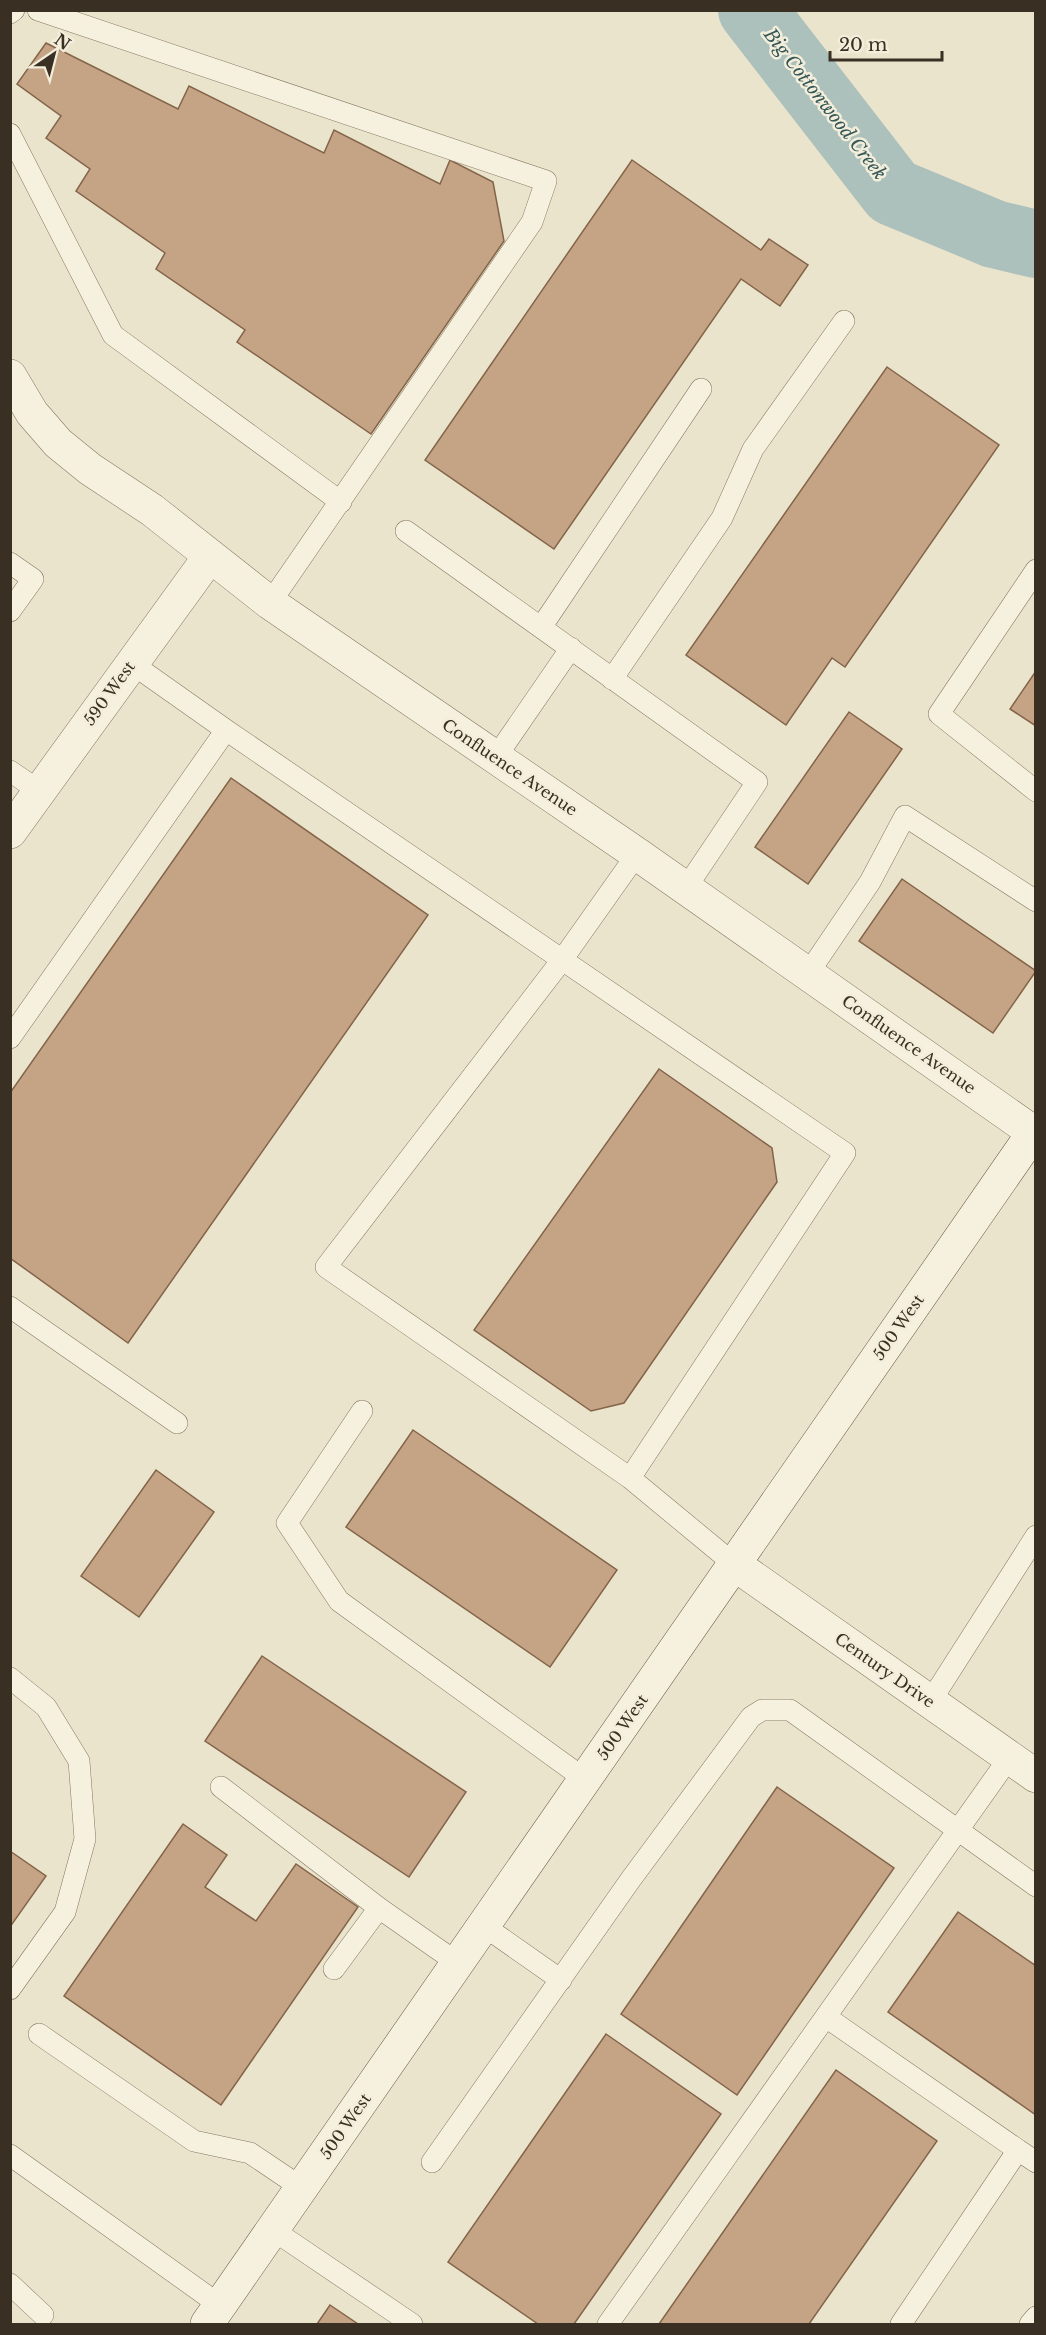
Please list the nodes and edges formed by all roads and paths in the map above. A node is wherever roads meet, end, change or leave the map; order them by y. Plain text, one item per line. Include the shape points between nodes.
1 (14, 10) edge
2 (38, 10) edge
3 (10, 13) edge
4 (10, 134) edge
5 (844, 321) dead end
6 (10, 376) edge
7 (702, 389) dead end
8 (341, 502) junction
9 (406, 531) dead end
10 (210, 556) junction
11 (10, 563) edge
12 (1035, 570) edge
13 (270, 603) junction
14 (10, 611) edge
15 (542, 626) junction
16 (571, 648) junction
17 (131, 663) junction
18 (612, 679) junction
19 (226, 730) junction
20 (496, 757) junction
21 (10, 771) edge
22 (39, 791) junction
23 (1035, 791) edge
24 (10, 832) edge
25 (637, 854) junction
26 (686, 888) junction
27 (1035, 901) edge
28 (562, 960) junction
29 (807, 975) junction
30 (10, 1038) edge
31 (1035, 1131) edge
32 (10, 1307) edge
33 (362, 1411) dead end
34 (177, 1423) dead end
35 (630, 1478) junction
36 (1035, 1536) edge
37 (734, 1564) junction
38 (10, 1678) edge
39 (930, 1702) junction
40 (1009, 1758) junction
41 (1035, 1776) edge
42 (586, 1780) junction
43 (221, 1787) dead end
44 (957, 1831) junction
45 (1035, 1886) edge
46 (379, 1908) junction
47 (484, 1926) junction
48 (459, 1964) junction
49 (334, 1969) dead end
50 (561, 1980) junction
51 (10, 1989) edge
52 (826, 2017) junction
53 (39, 2034) dead end
54 (10, 2155) edge
55 (1027, 2156) edge
56 (432, 2162) dead end
57 (302, 2188) junction
58 (273, 2230) junction
59 (10, 2284) edge
60 (214, 2315) edge
61 (1035, 2317) edge
62 (46, 2321) edge
63 (412, 2325) edge
64 (608, 2325) edge
65 (901, 2325) edge
66 (1030, 2325) edge

1 - 3 lane
2 - 8 lane via 546,181 532,222
4 - 8 lane via 113,334
5 - 18 lane via 753,449 722,518
6 - 10 street, Confluence Avenue via 32,413 58,443
7 - 15 lane
8 - 13 lane
9 - 15 lane
10 - 13 street, Confluence Avenue
10 - 17 street, 590 West
11 - 14 lane via 33,579
12 - 23 lane via 939,714
13 - 20 street, Confluence Avenue
15 - 16 lane
16 - 18 lane
16 - 20 lane
17 - 19 lane
17 - 22 street, 590 West
18 - 26 lane via 757,782
19 - 28 lane
19 - 30 lane
20 - 25 street, Confluence Avenue
21 - 22 lane
22 - 24 street, 590 West
25 - 26 street, Confluence Avenue
25 - 28 lane
26 - 29 street, Confluence Avenue
27 - 29 lane via 905,816 870,882
28 - 35 lane via 845,1153
28 - 35 lane via 326,1267
29 - 31 street, Confluence Avenue
31 - 37 street, 500 West
32 - 34 lane
33 - 42 lane via 287,1522 339,1600
35 - 37 lane
36 - 39 lane
37 - 39 street, Century Drive
37 - 42 street, 500 West
38 - 51 lane via 46,1707 79,1761 86,1839 65,1912
39 - 40 street, Century Drive
40 - 41 street, Century Drive
40 - 44 lane
42 - 47 street, 500 West
43 - 46 lane
44 - 45 lane
44 - 50 lane via 790,1710 762,1710 751,1717
44 - 52 lane
46 - 48 lane
46 - 49 lane
47 - 48 street, 500 West
47 - 50 lane
48 - 57 street, 500 West
50 - 56 lane
52 - 55 lane
52 - 64 lane
53 - 57 lane via 194,2141 250,2153
54 - 60 lane
55 - 65 lane
57 - 58 street, 500 West
58 - 60 street, 500 West
58 - 63 lane
59 - 62 lane
61 - 66 lane

